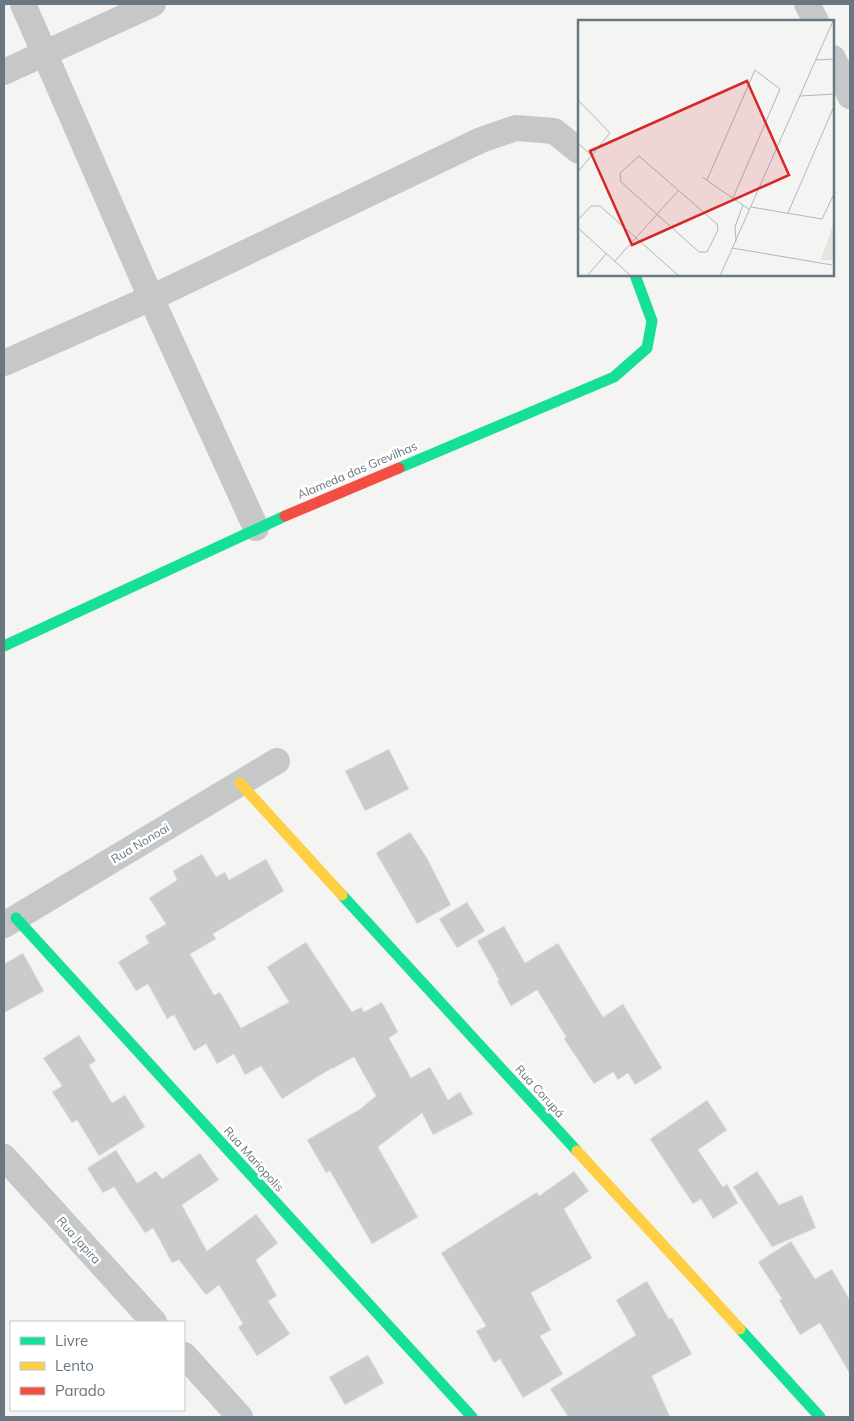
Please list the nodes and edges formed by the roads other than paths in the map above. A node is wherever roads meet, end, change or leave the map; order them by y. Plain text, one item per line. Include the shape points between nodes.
1 (23, 4) edge
2 (153, 4) edge
3 (807, 4) edge
4 (815, 20) edge
5 (46, 53) junction
6 (834, 60) edge
7 (4, 72) edge
8 (850, 96) edge
9 (578, 150) edge
10 (635, 276) edge
11 (151, 298) junction
12 (4, 363) edge
13 (256, 528) junction
14 (4, 646) edge
15 (277, 761) dead end
16 (240, 783) junction
17 (10, 922) edge
18 (4, 1157) edge
19 (153, 1321) edge
20 (185, 1356) edge
21 (240, 1417) edge
22 (472, 1417) edge
23 (820, 1417) edge

1 - 5 street
2 - 5 street
3 - 4 street
5 - 7 street
5 - 11 street
6 - 8 street
9 - 11 street via 554,131 516,128 490,137
10 - 13 street, Alameda das Grevilhas via 652,321 647,348 614,377
11 - 12 street
11 - 13 street
13 - 14 street, Alameda das Grevilhas
15 - 16 street, Rua Nonoai
16 - 17 street, Rua Nonoai
16 - 23 street, Rua Corupá
17 - 22 street, Rua Mariopolis
18 - 19 street, Rua Japira
20 - 21 street

